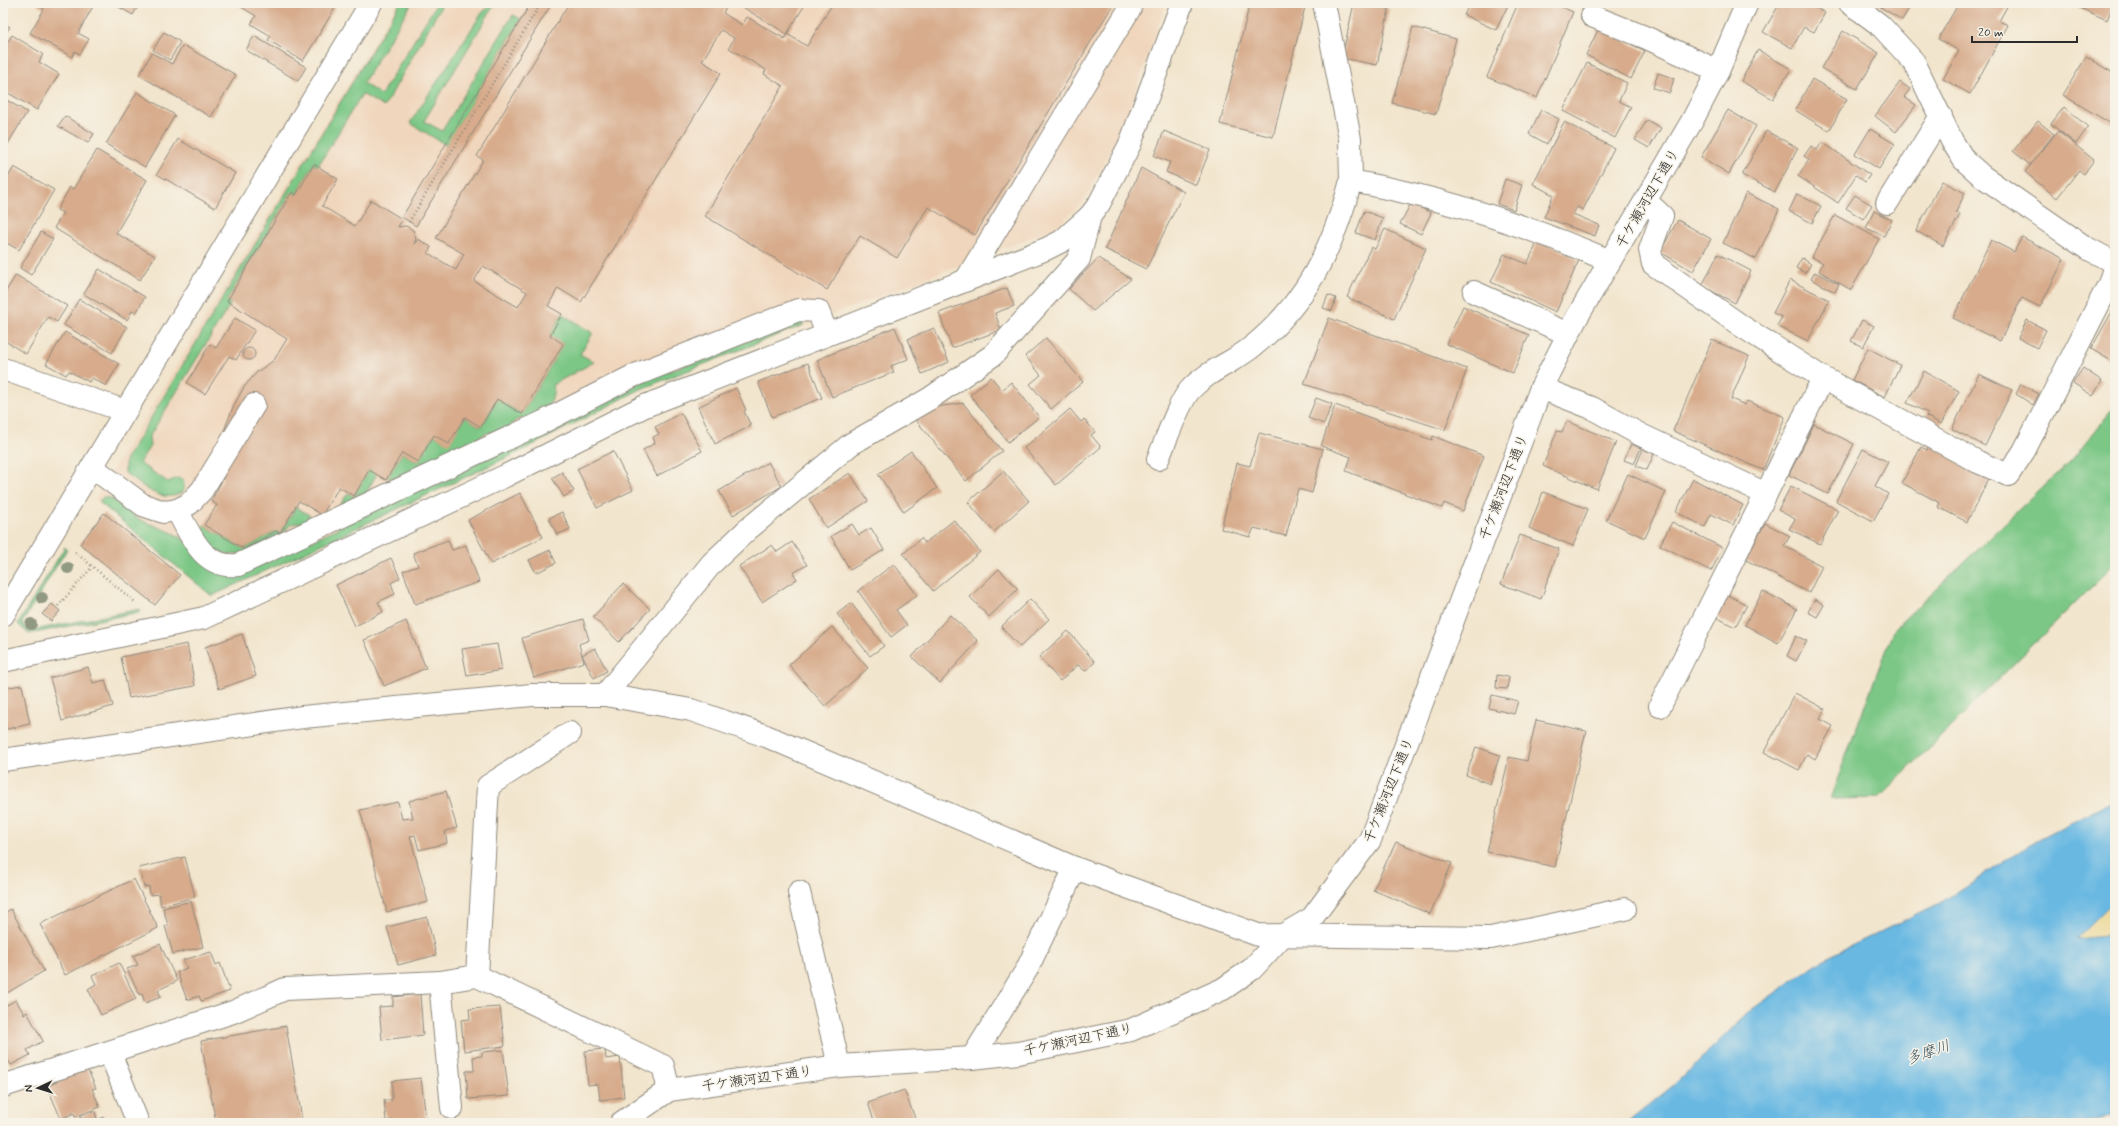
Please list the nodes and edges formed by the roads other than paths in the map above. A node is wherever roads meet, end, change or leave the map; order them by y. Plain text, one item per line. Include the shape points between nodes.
1 (371, 3) edge
2 (1131, 3) edge
3 (1182, 3) edge
4 (1324, 3) edge
5 (1747, 3) edge
6 (1850, 3) edge
7 (1592, 16) dead end
8 (1718, 71) junction
9 (1941, 116) junction
10 (1351, 181) junction
11 (1646, 201) junction
12 (1887, 202) dead end
13 (1090, 216) junction
14 (1610, 261) junction
15 (2115, 264) edge
16 (966, 280) junction
17 (1474, 292) dead end
18 (827, 334) junction
19 (1568, 334) junction
20 (3, 369) edge
21 (1823, 378) junction
22 (1541, 388) junction
23 (254, 405) dead end
24 (125, 411) junction
25 (1158, 459) dead end
26 (92, 467) junction
27 (1766, 494) junction
28 (177, 510) junction
29 (3, 615) edge
30 (3, 661) edge
31 (605, 696) junction
32 (1660, 706) dead end
33 (570, 733) dead end
34 (3, 760) edge
35 (1075, 868) junction
36 (799, 892) dead end
37 (1625, 909) dead end
38 (1283, 935) junction
39 (477, 976) junction
40 (440, 982) junction
41 (110, 1053) junction
42 (972, 1058) junction
43 (839, 1066) junction
44 (3, 1086) edge
45 (669, 1090) junction
46 (452, 1108) dead end
47 (138, 1123) edge
48 (621, 1123) edge

1 - 24 street
2 - 16 street
3 - 13 street via 1130,144 1099,204
4 - 10 street via 1350,139
5 - 8 street, 千ケ瀬河辺下通り
6 - 9 street via 1880,25 1914,62
7 - 8 street
8 - 11 street, 千ケ瀬河辺下通り
9 - 12 street
9 - 15 street via 1964,160 1982,176 2085,247
10 - 14 street via 1452,203 1528,228
10 - 25 street via 1324,258 1302,295 1280,322 1251,348 1215,369 1189,391
11 - 14 street, 千ケ瀬河辺下通り
11 - 21 street via 1662,216 1650,250 1653,264 1743,327
13 - 16 street via 1062,241
13 - 31 street via 1079,260 993,355 929,399 851,444 747,530 712,563
14 - 19 street, 千ケ瀬河辺下通り
15 - 21 street via 2109,284 2035,430 2008,475 1978,462
16 - 18 street
17 - 19 street
18 - 28 street via 818,311 798,310 633,376 536,426 238,565 218,564 201,553
18 - 30 street via 645,406 505,476 204,618
19 - 22 street, 千ケ瀬河辺下通り
20 - 24 street
21 - 27 street
22 - 27 street via 1592,408 1639,434
22 - 38 street, 千ケ瀬河辺下通り via 1370,840 1312,918
23 - 28 street via 202,490 189,504
24 - 26 street
26 - 28 street via 143,505 164,512
26 - 29 street
27 - 32 street
31 - 34 street via 532,695 303,717
31 - 35 street via 691,710 766,736
33 - 39 street via 488,786
35 - 38 street via 1258,935
35 - 42 street via 1027,969
36 - 43 street
37 - 38 street via 1491,938
38 - 42 street, 千ケ瀬河辺下通り via 1252,969 1223,989 1131,1030 1018,1053
39 - 40 street
39 - 45 street via 663,1066
40 - 41 street via 285,989 234,1012
40 - 46 street
41 - 44 street
41 - 47 street
42 - 43 street, 千ケ瀬河辺下通り
43 - 45 street, 千ケ瀬河辺下通り
45 - 48 street, 千ケ瀬河辺下通り

